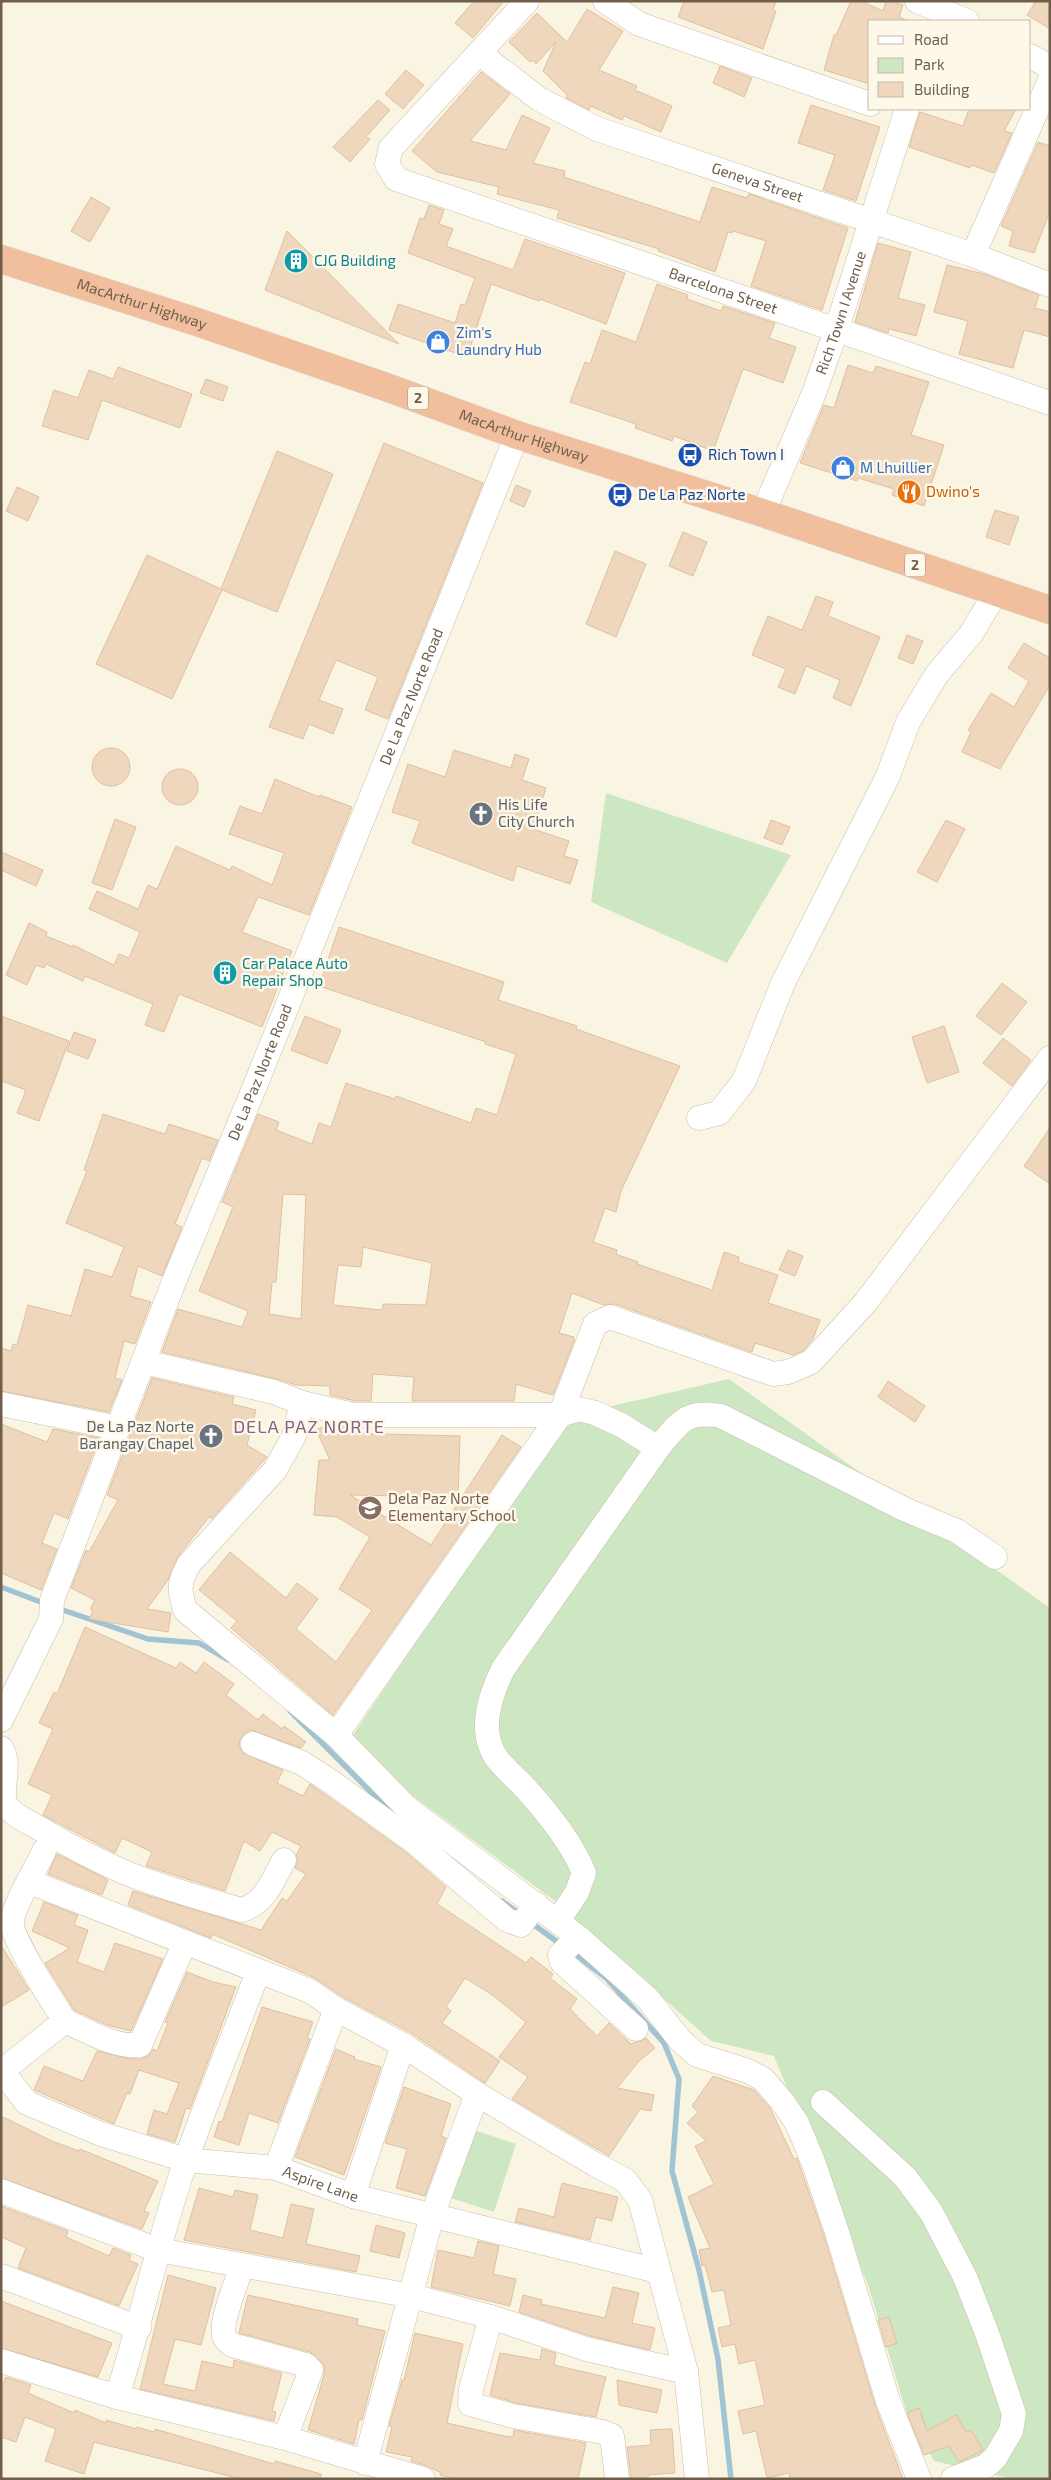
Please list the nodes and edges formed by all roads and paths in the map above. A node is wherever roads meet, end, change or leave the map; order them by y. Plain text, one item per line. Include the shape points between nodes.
1 (527, 1) edge
2 (605, 1) edge
3 (917, 1) edge
4 (961, 15) edge
5 (479, 53) junction
6 (1031, 57) edge
7 (1050, 67) edge
8 (1050, 80) edge
9 (868, 103) edge
10 (898, 111) edge
11 (870, 223) junction
12 (973, 256) junction
13 (1, 258) edge
14 (1050, 286) edge
15 (836, 331) junction
16 (1050, 403) edge
17 (517, 435) junction
18 (763, 513) junction
19 (996, 592) junction
20 (1050, 610) edge
21 (1050, 1058) edge
22 (699, 1118) dead end
23 (144, 1362) junction
24 (302, 1403) junction
25 (1, 1404) edge
26 (560, 1415) junction
27 (118, 1428) junction
28 (658, 1448) junction
29 (995, 1557) dead end
30 (1, 1720) edge
31 (336, 1735) junction
32 (253, 1744) dead end
33 (1, 1748) edge
34 (44, 1851) dead end
35 (284, 1860) dead end
36 (30, 1882) junction
37 (530, 1913) junction
38 (558, 1922) junction
39 (185, 1942) junction
40 (258, 1972) junction
41 (618, 1993) junction
42 (336, 2008) junction
43 (65, 2021) junction
44 (636, 2029) dead end
45 (403, 2045) junction
46 (2, 2071) edge
47 (477, 2094) junction
48 (823, 2102) dead end
49 (186, 2160) junction
50 (276, 2168) junction
51 (1, 2191) edge
52 (353, 2196) junction
53 (432, 2216) junction
54 (158, 2250) junction
55 (242, 2266) junction
56 (658, 2271) junction
57 (1, 2276) edge
58 (412, 2296) junction
59 (491, 2317) junction
60 (138, 2328) junction
61 (1, 2361) edge
62 (686, 2372) junction
63 (117, 2397) junction
64 (285, 2438) junction
65 (365, 2463) junction
66 (424, 2479) edge
67 (617, 2479) edge
68 (697, 2479) edge
69 (919, 2479) edge
70 (953, 2479) edge

1 - 5 street
2 - 9 street via 639,24
3 - 4 street
5 - 11 street, Geneva Street via 539,99 597,129
5 - 15 street, Barcelona Street via 391,148 387,164 396,179
6 - 7 street
8 - 12 street
10 - 11 street, Rich Town I Avenue
11 - 12 street, Geneva Street
11 - 15 street, Rich Town I Avenue
12 - 14 street, Geneva Street
13 - 17 highway, MacArthur Highway / 2 via 197,322
15 - 16 street, Barcelona Street
15 - 18 street, Rich Town I Avenue via 814,393
17 - 18 highway, MacArthur Highway / 2
17 - 23 street, De La Paz Norte Road
18 - 19 highway, MacArthur Highway / 2
19 - 20 highway, MacArthur Highway / 2
19 - 22 street via 971,634 937,674 908,722 888,776 782,984 744,1081 719,1113
21 - 26 street via 865,1303 811,1362 788,1372 772,1374 610,1317 595,1324
23 - 24 street via 274,1392
23 - 27 street, De La Paz Norte Road
24 - 26 street via 353,1415
24 - 31 street via 294,1436 275,1470 189,1564 179,1588 185,1610
25 - 27 street
26 - 28 street via 578,1409 595,1413
26 - 31 street
27 - 30 street, De La Paz Norte Road via 51,1610
28 - 29 street via 682,1418 696,1414 721,1416 904,1509 957,1530
28 - 38 street via 504,1669 487,1713 488,1737 497,1758 529,1792 576,1853 584,1873 577,1892
31 - 37 street via 406,1807
32 - 37 street via 302,1764 330,1782 416,1843 507,1920
33 - 35 street via 4,1766 2,1793 10,1810 51,1836 123,1872 241,1910 253,1907 262,1898
34 - 36 street
36 - 39 street
36 - 43 street via 11,1923
37 - 38 street
38 - 41 street via 571,1943
39 - 40 street
39 - 43 street via 140,2045 111,2041
40 - 42 street via 310,1991
40 - 49 street
41 - 44 street
41 - 69 street via 648,1999 680,2040 697,2055 739,2067 763,2079 797,2123 837,2232 888,2401
42 - 45 street
42 - 50 street
43 - 46 street
45 - 47 street
45 - 52 street
46 - 49 street, Aspire Lane via 27,2103 101,2134
47 - 53 street
47 - 56 street via 625,2180 640,2200
48 - 70 street via 905,2177 932,2212 965,2277 988,2336 1014,2414 1011,2431 995,2458 986,2466
49 - 50 street, Aspire Lane
49 - 54 street
50 - 52 street, Aspire Lane
51 - 54 street
52 - 53 street, Aspire Lane
53 - 56 street, Aspire Lane
53 - 58 street
54 - 55 street
54 - 60 street
55 - 58 street
55 - 64 street via 226,2318 226,2340 232,2345 306,2364 311,2370
56 - 62 street
57 - 60 street
58 - 59 street
58 - 65 street
59 - 62 street via 586,2349
59 - 67 street via 471,2389 470,2404 612,2436
60 - 63 street
61 - 63 street
62 - 68 street
63 - 64 street
64 - 65 street
65 - 66 street

